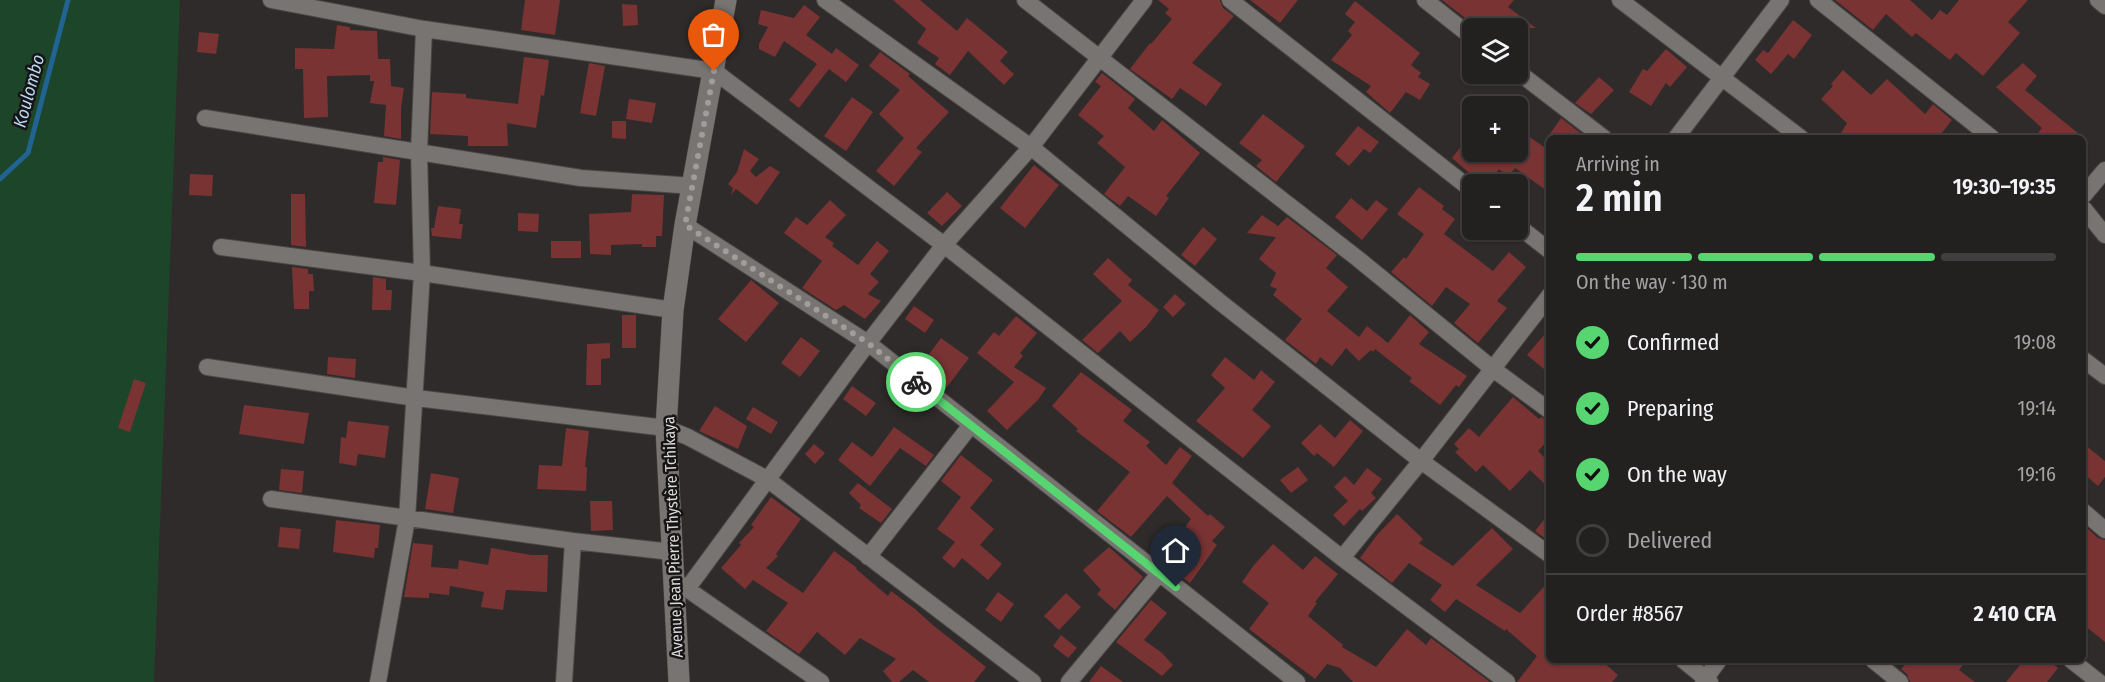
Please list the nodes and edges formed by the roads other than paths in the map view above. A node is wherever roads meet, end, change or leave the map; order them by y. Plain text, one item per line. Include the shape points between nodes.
1 (271, 0) edge
2 (726, 0) edge
3 (825, 0) edge
4 (1025, 0) edge
5 (1143, 0) edge
6 (1230, 0) edge
7 (1425, 0) edge
8 (1620, 0) edge
9 (1781, 0) edge
10 (1818, 0) edge
11 (2098, 0) edge
12 (2105, 6) edge
13 (424, 29) junction
14 (1462, 29) edge
15 (1099, 58) junction
16 (714, 71) junction
17 (1721, 76) junction
18 (1528, 80) edge
19 (206, 118) dead end
20 (1600, 135) edge
21 (1678, 135) edge
22 (1797, 135) edge
23 (1988, 135) edge
24 (1031, 147) junction
25 (419, 152) junction
26 (2105, 170) edge
27 (1462, 182) edge
28 (693, 186) junction
29 (2086, 193) edge
30 (2086, 211) edge
31 (685, 225) junction
32 (1528, 234) edge
33 (2105, 235) edge
34 (944, 245) junction
35 (221, 247) dead end
36 (1546, 248) edge
37 (422, 273) junction
38 (1546, 300) edge
39 (673, 310) junction
40 (868, 343) junction
41 (2086, 362) edge
42 (207, 367) dead end
43 (1493, 369) junction
44 (2105, 376) edge
45 (416, 398) junction
46 (1546, 408) edge
47 (971, 425) junction
48 (666, 428) junction
49 (1421, 461) junction
50 (767, 479) junction
51 (271, 499) dead end
52 (2086, 514) edge
53 (407, 519) junction
54 (2105, 530) edge
55 (573, 541) junction
56 (672, 552) junction
57 (1546, 552) edge
58 (868, 557) junction
59 (1342, 558) junction
60 (1159, 574) junction
61 (681, 585) junction
62 (1686, 663) edge
63 (1717, 663) edge
64 (1877, 663) edge
65 (2075, 663) edge
66 (1706, 681) edge
67 (378, 682) edge
68 (564, 682) edge
69 (679, 682) edge
70 (821, 682) edge
71 (1033, 682) edge
72 (1069, 682) edge
73 (1297, 682) edge
74 (1507, 682) edge
75 (1900, 682) edge
76 (2099, 682) edge

1 - 13 street
2 - 16 street, Avenue Jean Pierre Thystère Tchikaya
3 - 24 street
4 - 15 street
5 - 15 street
6 - 27 street
7 - 14 street
8 - 17 street
9 - 17 street
10 - 23 street
11 - 12 street
13 - 16 street
13 - 25 street
15 - 24 street
15 - 43 street
16 - 28 street, Avenue Jean Pierre Thystère Tchikaya
16 - 34 street
17 - 21 street
17 - 22 street
18 - 20 street
19 - 25 street
24 - 34 street
24 - 49 street
25 - 28 street via 581,178
25 - 37 street
26 - 29 street
28 - 31 street, Avenue Jean Pierre Thystère Tchikaya
30 - 33 street
31 - 39 street, Avenue Jean Pierre Thystère Tchikaya
31 - 40 street
32 - 36 street
34 - 40 street
34 - 59 street
35 - 37 street
37 - 39 street
37 - 45 street
38 - 43 street
39 - 48 street, Avenue Jean Pierre Thystère Tchikaya
40 - 47 street
40 - 50 street
41 - 44 street
42 - 45 street
43 - 46 street
43 - 49 street
45 - 48 street
45 - 53 street
47 - 58 street
47 - 60 street
48 - 50 street
48 - 56 street, Avenue Jean Pierre Thystère Tchikaya
49 - 57 street
49 - 59 street
50 - 58 street
50 - 61 street
51 - 53 street
52 - 54 street
53 - 55 street
53 - 67 street
55 - 56 street
55 - 68 street
56 - 61 street, Avenue Jean Pierre Thystère Tchikaya
58 - 71 street
59 - 74 street
60 - 72 street
60 - 73 street
61 - 69 street, Avenue Jean Pierre Thystère Tchikaya
61 - 70 street
62 - 66 street
63 - 66 street
64 - 75 street
65 - 76 street

